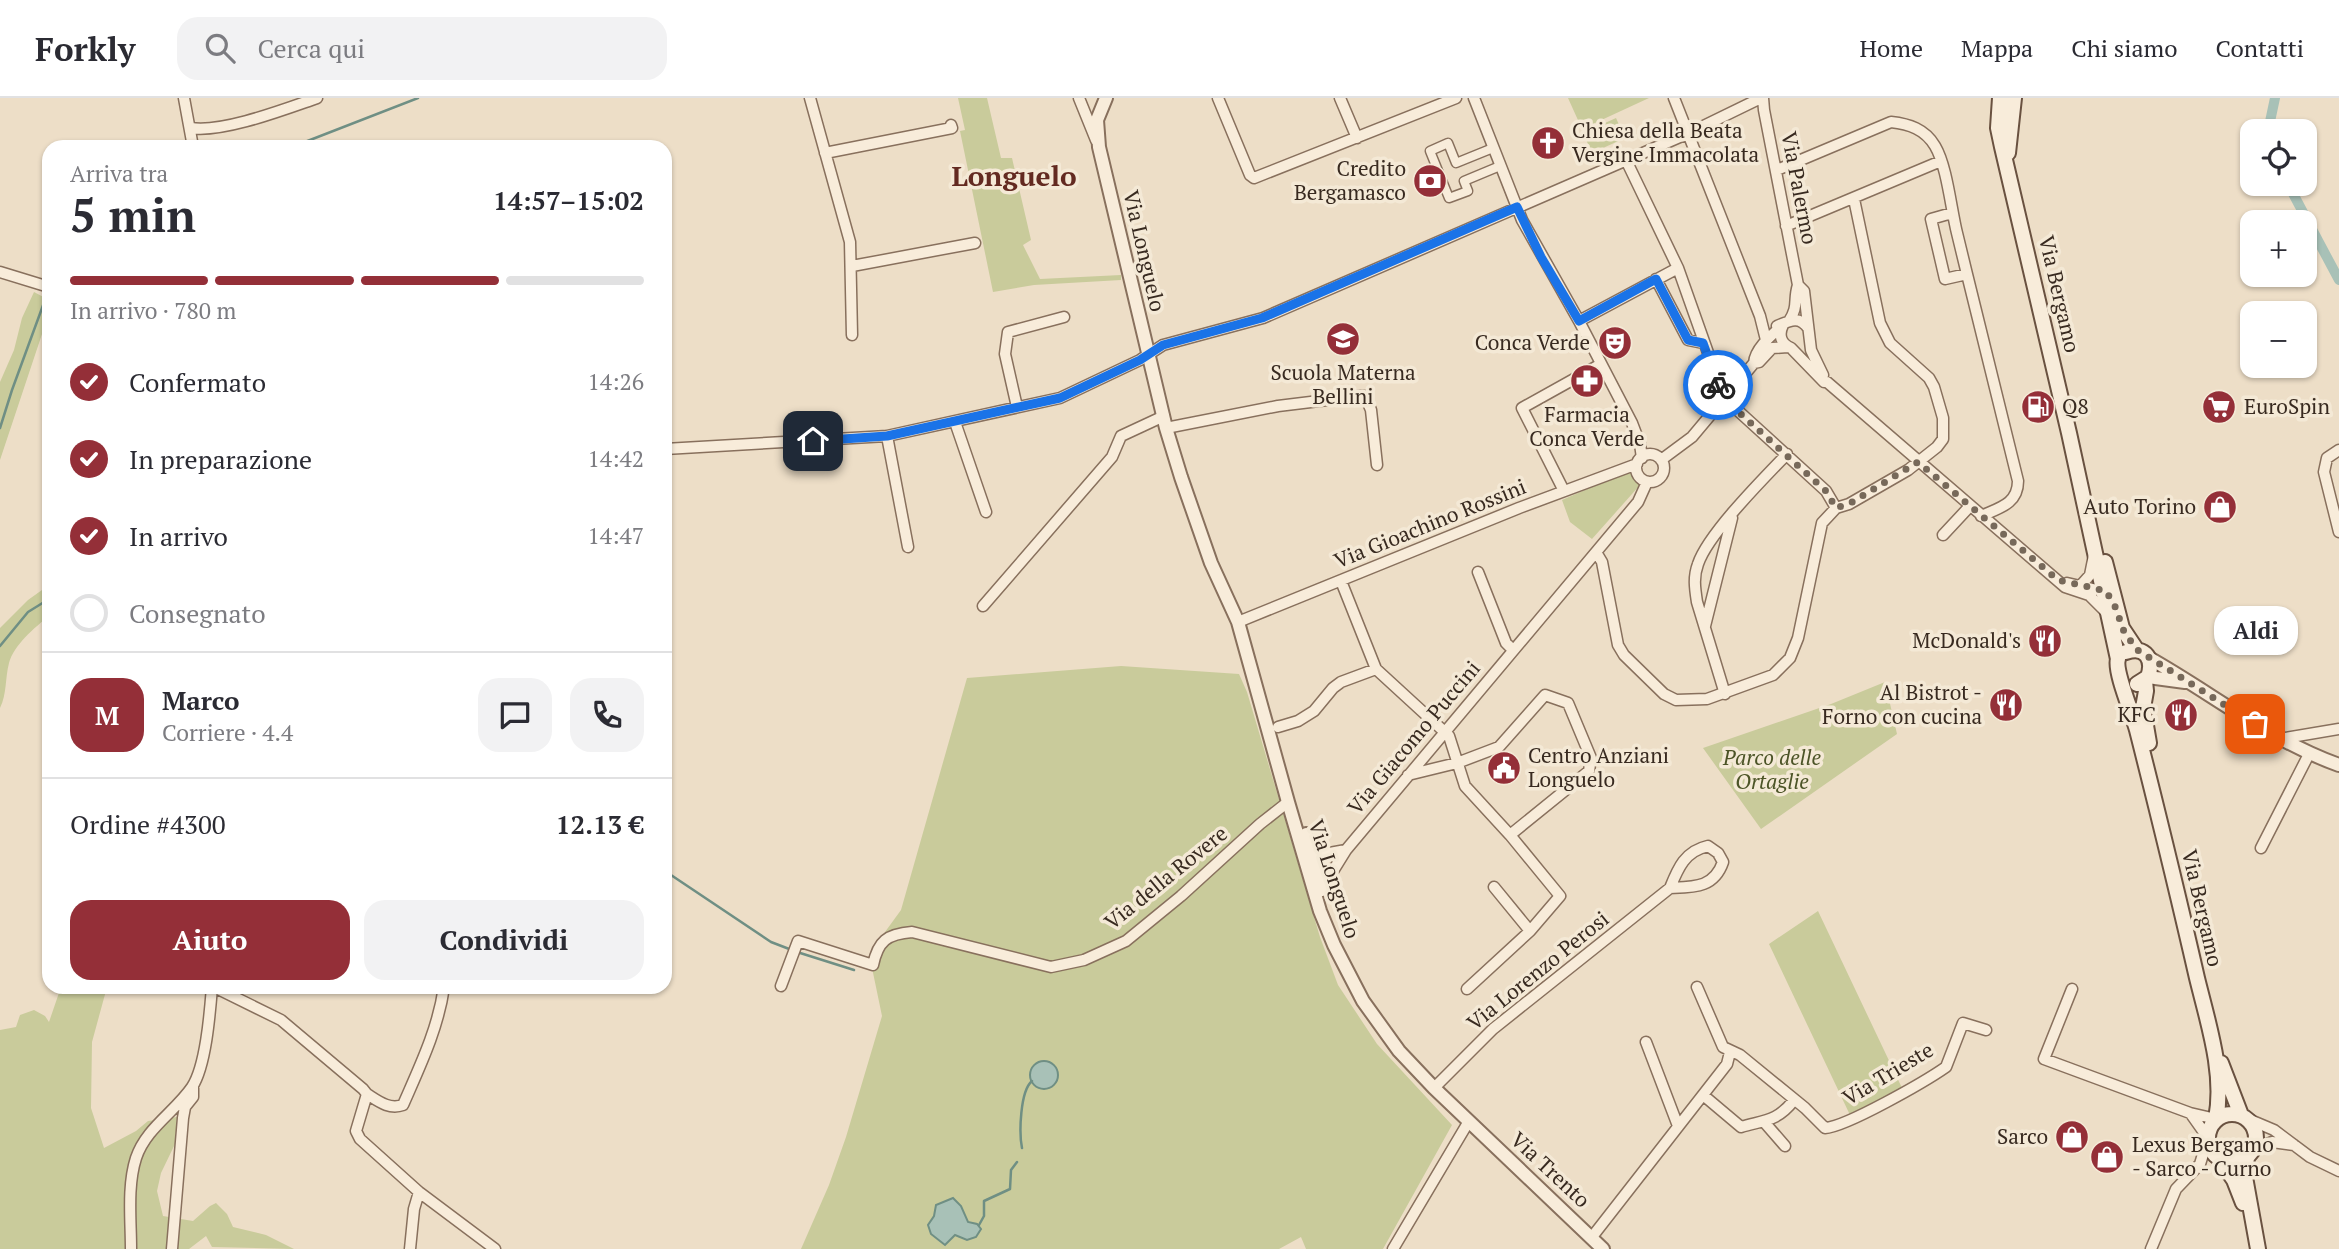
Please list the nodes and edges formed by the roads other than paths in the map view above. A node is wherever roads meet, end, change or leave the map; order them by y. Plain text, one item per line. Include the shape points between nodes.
1 (184, 98) edge
2 (317, 98) edge
3 (810, 98) edge
4 (1080, 98) edge
5 (1105, 98) edge
6 (1218, 98) edge
7 (1340, 98) edge
8 (1456, 98) edge
9 (1474, 98) edge
10 (1674, 98) edge
11 (1762, 98) edge
12 (2000, 98) edge
13 (2014, 98) edge
14 (951, 126) dead end
15 (191, 128) junction
16 (1689, 133) junction
17 (1357, 138) junction
18 (192, 140) edge
19 (1099, 147) junction
20 (1493, 148) junction
21 (825, 153) junction
22 (1626, 160) junction
23 (1941, 161) junction
24 (2007, 165) junction
25 (1500, 166) junction
26 (1777, 170) junction
27 (1854, 199) junction
28 (1517, 207) junction
29 (1952, 213) junction
30 (1786, 226) junction
31 (975, 243) dead end
32 (852, 266) junction
33 (1678, 268) junction
34 (0, 272) edge
35 (1967, 274) junction
36 (1656, 279) junction
37 (42, 285) edge
38 (1798, 285) junction
39 (1760, 316) junction
40 (1064, 317) dead end
41 (1579, 321) junction
42 (1786, 323) junction
43 (1809, 332) junction
44 (852, 335) dead end
45 (1766, 340) junction
46 (1703, 343) junction
47 (1790, 348) junction
48 (1148, 355) junction
49 (1754, 363) junction
50 (1601, 364) junction
51 (1827, 382) junction
52 (1724, 398) junction
53 (1017, 407) junction
54 (955, 422) junction
55 (1165, 422) junction
56 (1632, 423) junction
57 (2069, 433) junction
58 (887, 436) junction
59 (672, 449) edge
60 (2339, 450) edge
61 (1787, 454) junction
62 (1658, 457) junction
63 (1639, 461) junction
64 (1918, 462) junction
65 (1377, 465) dead end
66 (1647, 482) junction
67 (1564, 491) junction
68 (1970, 506) junction
69 (1836, 508) junction
70 (986, 512) dead end
71 (1733, 514) junction
72 (1981, 516) junction
73 (2339, 532) edge
74 (1943, 535) dead end
75 (908, 547) dead end
76 (1597, 552) junction
77 (2094, 555) junction
78 (1478, 572) dead end
79 (2058, 580) junction
80 (1341, 581) junction
81 (2081, 585) junction
82 (2101, 589) junction
83 (983, 606) dead end
84 (2112, 612) junction
85 (1238, 622) junction
86 (1704, 628) junction
87 (2136, 649) junction
88 (1513, 650) junction
89 (2149, 658) junction
90 (2118, 659) junction
91 (1376, 669) junction
92 (2121, 679) junction
93 (2146, 679) junction
94 (2189, 683) junction
95 (1725, 694) junction
96 (1278, 727) dead end
97 (2339, 729) edge
98 (1444, 732) junction
99 (2279, 739) junction
100 (2309, 754) junction
101 (1457, 763) junction
102 (2339, 765) edge
103 (1279, 773) junction
104 (1408, 775) junction
105 (2154, 793) junction
106 (1288, 802) junction
107 (1295, 824) junction
108 (1510, 835) junction
109 (2261, 848) dead end
110 (1313, 849) junction
111 (1346, 850) junction
112 (1323, 887) junction
113 (1494, 887) dead end
114 (1670, 888) junction
115 (1320, 911) junction
116 (1530, 931) junction
117 (781, 986) dead end
118 (1696, 987) dead end
119 (1467, 989) dead end
120 (2072, 989) dead end
121 (212, 994) edge
122 (227, 994) edge
123 (443, 994) edge
124 (1986, 1030) dead end
125 (2210, 1032) junction
126 (1646, 1042) dead end
127 (1730, 1052) junction
128 (193, 1086) junction
129 (1434, 1088) junction
130 (367, 1094) junction
131 (1703, 1095) junction
132 (1794, 1100) junction
133 (2190, 1114) junction
134 (2244, 1117) junction
135 (2216, 1119) junction
136 (1469, 1121) junction
137 (1765, 1122) junction
138 (1678, 1126) junction
139 (2208, 1138) junction
140 (2294, 1145) junction
141 (1785, 1146) dead end
142 (2250, 1154) junction
143 (2219, 1158) junction
144 (2200, 1164) junction
145 (2339, 1171) edge
146 (419, 1192) junction
147 (2253, 1227) junction
148 (1592, 1237) junction
149 (131, 1249) edge
150 (172, 1249) edge
151 (410, 1249) edge
152 (495, 1249) edge
153 (1394, 1249) edge
154 (1603, 1249) edge
155 (2151, 1249) edge
156 (2258, 1249) edge

1 - 15 street
2 - 15 street via 206,130
3 - 21 street
4 - 5 street via 1093,108
4 - 19 street, Via Longuelo
5 - 19 street via 1097,120
6 - 17 street via 1254,178
7 - 17 street
8 - 17 street
9 - 20 street
10 - 16 street
11 - 16 street
11 - 26 street, Via Palermo
12 - 24 main road, Via Bergamo via 1998,128
13 - 24 main road, Via Bergamo
14 - 21 street
15 - 18 street
16 - 22 street
16 - 39 street
19 - 48 street, Via Longuelo
20 - 25 street
20 - 25 street via 1456,163 1448,143 1430,151 1450,198 1468,191 1464,181
21 - 32 street via 850,242
22 - 28 street
22 - 33 street
23 - 26 street via 1935,145 1921,130 1891,122
23 - 27 street
23 - 29 street
24 - 57 main road, Via Bergamo
25 - 28 street
26 - 30 street, Via Palermo
27 - 30 street
27 - 64 street via 1880,323 1890,343 1928,378 1940,406 1943,439
28 - 41 street
28 - 48 street via 1262,318 1163,345
29 - 35 street
29 - 35 street via 1931,219 1945,279
30 - 38 street, Via Palermo
31 - 32 street
32 - 44 street
33 - 36 street
33 - 46 street
34 - 37 street
35 - 72 street via 2018,481 2015,498
36 - 41 street
36 - 46 street via 1688,340
38 - 42 street, Via Palermo via 1796,309
38 - 43 street, Via Palermo via 1804,291
39 - 42 street via 1770,326
39 - 45 street
40 - 53 street via 1008,332 1005,354
41 - 50 street
42 - 43 street via 1799,320
42 - 45 street
42 - 47 street via 1780,335
43 - 47 street via 1803,346
43 - 51 street, Via Palermo via 1814,358
45 - 49 street, Via Giacomo Puccini
46 - 52 street
47 - 49 street, Via Giacomo Puccini via 1772,348
47 - 51 street
48 - 53 street via 1060,398
48 - 55 street, Via Longuelo
49 - 52 street, Via Giacomo Puccini
50 - 56 street
50 - 67 street via 1522,408
51 - 64 street
52 - 61 street
52 - 62 street, Via Giacomo Puccini via 1692,437
53 - 54 street
54 - 58 street
54 - 70 street
55 - 65 street via 1365,396 1371,410
55 - 83 street via 1121,436 1112,457
55 - 85 street, Via Longuelo via 1199,532
56 - 62 street
56 - 63 street via 1640,444
57 - 77 main road, Via Bergamo
57 - 84 main road, Via Bergamo via 2091,497
58 - 59 street
58 - 75 street
60 - 73 street via 2327,458 2324,472
61 - 69 street via 1826,491
61 - 71 street
62 - 63 street, Via Giacomo Puccini
62 - 66 street, Via Giacomo Puccini via 1664,470 1661,477
63 - 66 street via 1638,475
63 - 67 street, Via Gioachino Rossini
64 - 68 street
64 - 69 street
66 - 76 street, Via Giacomo Puccini via 1638,502
67 - 80 street, Via Gioachino Rossini
68 - 72 street
68 - 74 street
69 - 95 street via 1822,523 1790,658 1773,675
71 - 86 street
71 - 86 street via 1704,551 1696,572 1694,587
72 - 79 street
76 - 88 street, Via Giacomo Puccini
76 - 95 street via 1618,645 1625,655 1676,700
77 - 81 street via 2090,575
77 - 82 main road, Via Bergamo
78 - 88 street via 1506,643
79 - 81 street
79 - 84 street
80 - 85 street, Via Gioachino Rossini
80 - 91 street
81 - 82 street
82 - 84 main road, Via Bergamo
84 - 87 main road, Via Bergamo
84 - 90 main road, Via Bergamo
85 - 103 street, Via Longuelo
86 - 95 street
87 - 89 main road
87 - 90 main road
88 - 98 street, Via Giacomo Puccini
89 - 93 main road
89 - 94 street
90 - 92 main road
91 - 96 street via 1341,682 1314,711
91 - 98 street
92 - 93 main road via 2134,684
92 - 105 main road, Via Bergamo
93 - 94 street
93 - 105 main road, Via Bergamo via 2143,708
94 - 99 street
97 - 99 street
98 - 101 street
98 - 104 street, Via Giacomo Puccini
99 - 100 street
100 - 102 street
100 - 109 street
101 - 104 street
101 - 108 street via 1465,786
101 - 108 street via 1499,747 1545,695 1568,703 1591,758 1589,771
103 - 106 street, Via Longuelo
103 - 110 street, Via Longuelo
104 - 111 street, Via Giacomo Puccini
105 - 125 main road, Via Bergamo
106 - 107 street, Via Longuelo
106 - 117 street, Via della Rovere via 1125,941 1084,960 1051,967 912,932 882,942 873,965 798,941
107 - 110 street
107 - 115 street, Via Longuelo
108 - 116 street via 1560,896
110 - 111 street via 1329,855
110 - 112 street, Via Longuelo
111 - 112 street, Via Giacomo Puccini
112 - 115 street, Via Giacomo Puccini
113 - 116 street
114 - 114 street, Via Lorenzo Perosi via 1699,887 1719,872 1723,862 1718,853 1708,846 1699,848 1681,862
114 - 129 street, Via Lorenzo Perosi via 1493,1029
115 - 129 street, Via Longuelo via 1363,1001 1399,1051
116 - 119 street
118 - 127 street, Via Trieste via 1723,1047
120 - 133 street via 2044,1059
121 - 128 street via 207,1036
122 - 130 street via 281,1020
123 - 130 street via 431,1041 403,1105 388,1106
124 - 132 street, Via Trieste via 1963,1023 1946,1067 1833,1127 1821,1126
125 - 134 main road, Via Bergamo
125 - 135 main road, Via Bergamo via 2221,1096
126 - 138 street
127 - 131 street via 1727,1064
127 - 132 street, Via Trieste via 1740,1055
128 - 149 street via 152,1129 136,1158
128 - 150 street via 194,1097 183,1118
129 - 136 street, Via Longuelo
130 - 146 street via 356,1130 360,1139
131 - 137 street via 1741,1127
131 - 138 street
132 - 137 street
133 - 135 street
133 - 139 street
134 - 135 main road
134 - 140 street
134 - 142 main road via 2255,1128 2257,1139
135 - 139 main road
136 - 148 street, Via Trento
136 - 153 street
137 - 141 street
138 - 148 street
139 - 143 main road
139 - 144 street
140 - 142 street via 2272,1142
140 - 145 street
142 - 143 main road via 2234,1162
142 - 147 main road via 2245,1177
143 - 144 street
143 - 147 main road via 2234,1180
144 - 155 street via 2176,1189
146 - 151 street
146 - 152 street
147 - 156 main road
148 - 154 street, Via Trento

